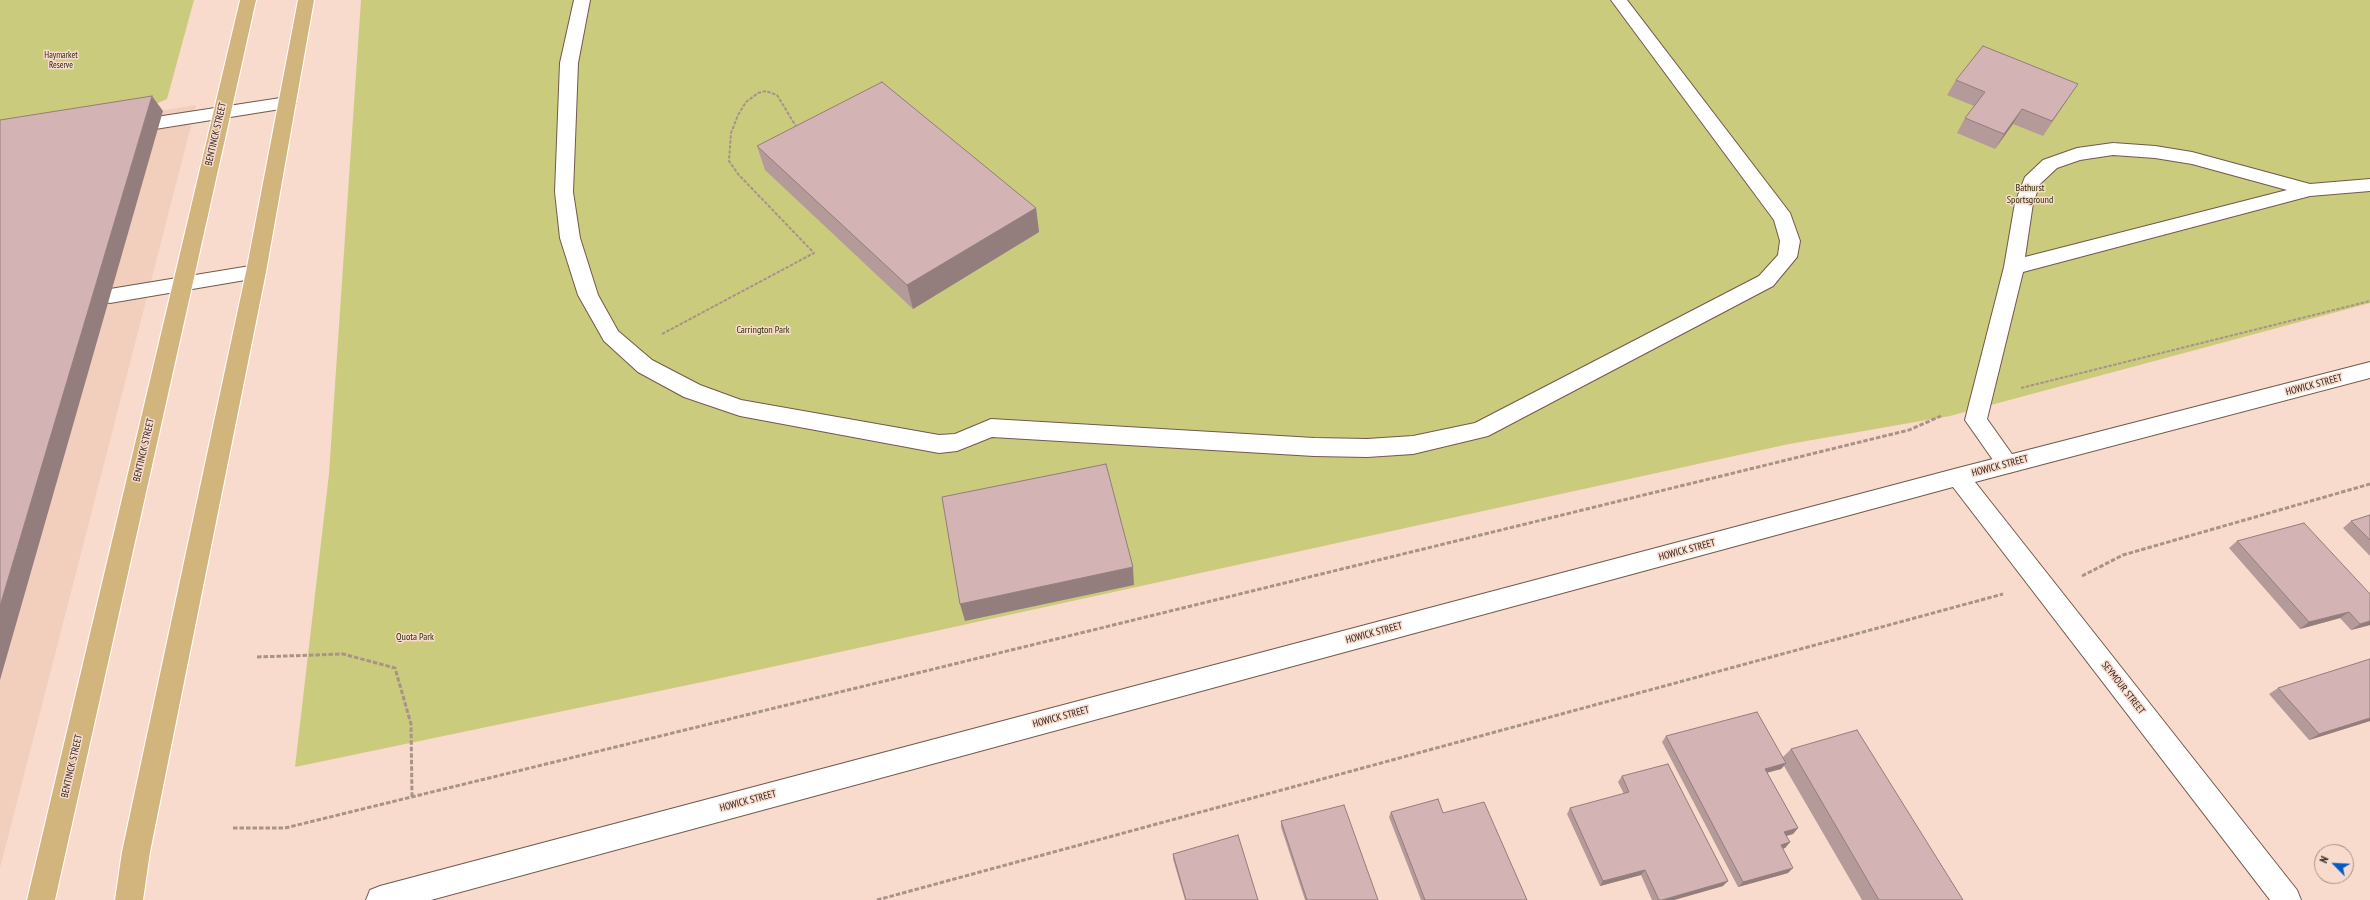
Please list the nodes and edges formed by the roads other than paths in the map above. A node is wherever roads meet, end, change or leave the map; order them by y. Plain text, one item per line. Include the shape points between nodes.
1 (248, 0) edge
2 (306, 0) edge
3 (582, 0) edge
4 (1619, 0) edge
5 (287, 103) junction
6 (221, 113) junction
7 (114, 130) edge
8 (2370, 185) edge
9 (2310, 190) junction
10 (2014, 267) junction
11 (256, 272) junction
12 (182, 285) junction
13 (110, 296) dead end
14 (2370, 370) edge
15 (2008, 464) junction
16 (1958, 477) junction
17 (41, 900) edge
18 (129, 900) edge
19 (380, 900) edge
20 (2287, 900) edge

1 - 6 main road, BENTINCK STREET
2 - 5 main road
3 - 4 street via 569,63 564,192 570,238 588,296 611,336 645,366 692,391 740,408 939,444 957,442 991,428 1337,448 1413,445 1480,430 1766,280 1787,257 1790,241 1783,218
5 - 6 street
5 - 11 main road
6 - 7 street
6 - 12 main road, BENTINCK STREET
8 - 9 street
9 - 10 street
9 - 10 street via 2235,168 2155,152 2113,149 2077,154 2050,164 2032,181 2024,203
10 - 15 street via 1976,420
11 - 12 street
11 - 18 main road via 136,852
12 - 13 street
12 - 17 main road, BENTINCK STREET
14 - 15 street, HOWICK STREET
15 - 16 street, HOWICK STREET
16 - 19 street, HOWICK STREET
16 - 20 street, SEYMOUR STREET

